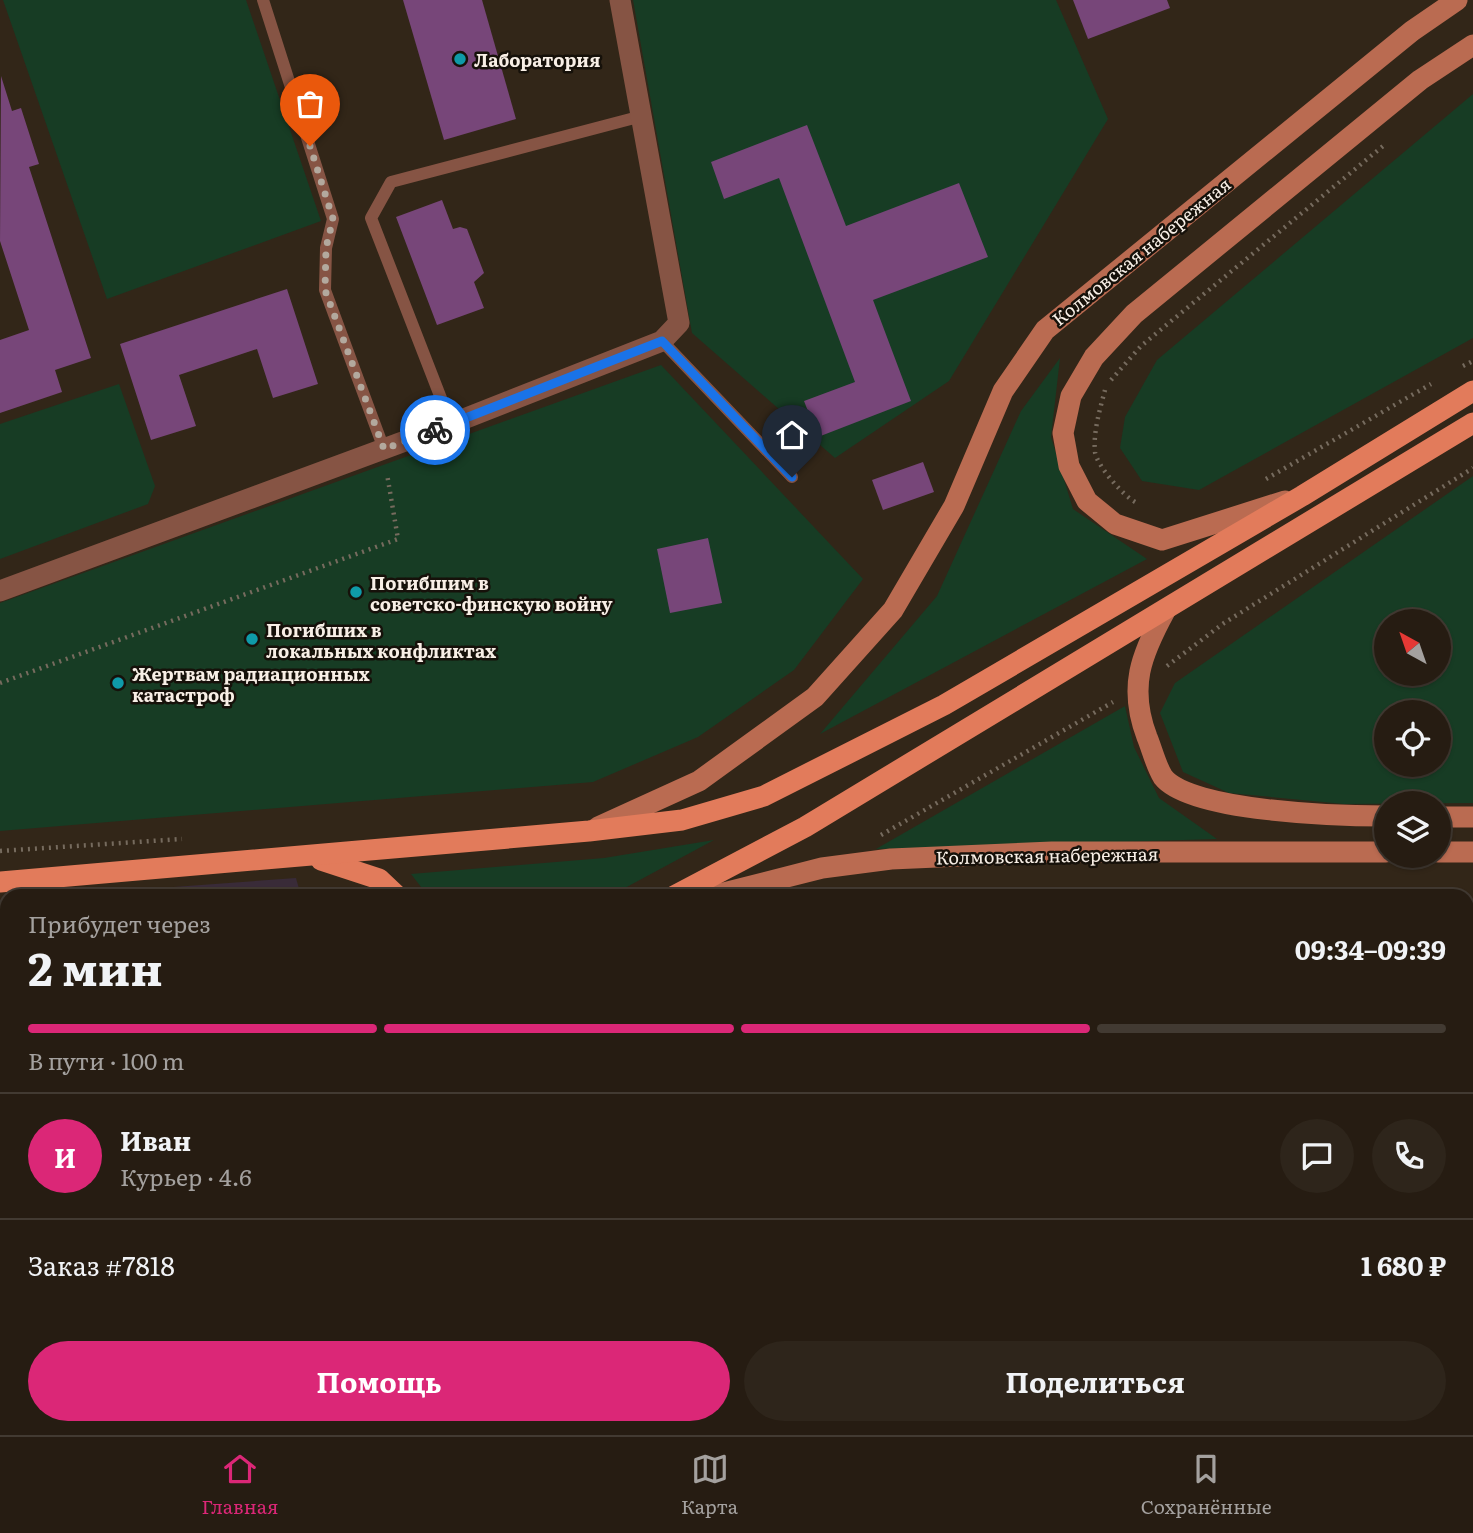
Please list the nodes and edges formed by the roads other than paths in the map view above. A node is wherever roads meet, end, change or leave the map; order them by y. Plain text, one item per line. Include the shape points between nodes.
1 (263, 0) edge
2 (621, 0) edge
3 (1457, 0) edge
4 (1473, 44) edge
5 (642, 116) junction
6 (662, 341) junction
7 (1473, 391) edge
8 (1473, 423) edge
9 (451, 424) junction
10 (384, 449) junction
11 (792, 477) dead end
12 (1302, 496) junction
13 (0, 591) edge
14 (1166, 611) junction
15 (1374, 817) edge
16 (1451, 817) edge
17 (1473, 817) edge
18 (589, 831) junction
19 (1374, 852) edge
20 (1451, 852) edge
21 (1473, 852) edge
22 (303, 856) junction
23 (0, 882) edge
24 (390, 889) edge
25 (687, 889) edge
26 (740, 889) edge

1 - 10 lane via 333,219 326,248 325,290
2 - 5 street
3 - 18 main road, Колмовская набережная via 1045,330 1003,391 954,506 893,610 815,697 699,781
4 - 12 main road via 1420,80 1134,314 1094,357 1071,396 1063,433 1069,466 1087,501 1115,524 1162,540
5 - 6 street via 679,323
5 - 9 lane via 391,182 371,218
6 - 9 street
6 - 11 lane
7 - 12 main road
8 - 14 main road
9 - 10 street
10 - 13 street
12 - 18 main road via 944,705 764,796 682,820
14 - 15 main road via 1143,651 1136,689 1139,717 1164,778 1194,797 1240,806
14 - 25 main road via 804,827
16 - 17 main road
18 - 22 main road
19 - 26 main road, Колмовская набережная via 1052,852 891,859 822,868
20 - 21 main road
22 - 23 main road
22 - 24 main road via 345,866 379,879

